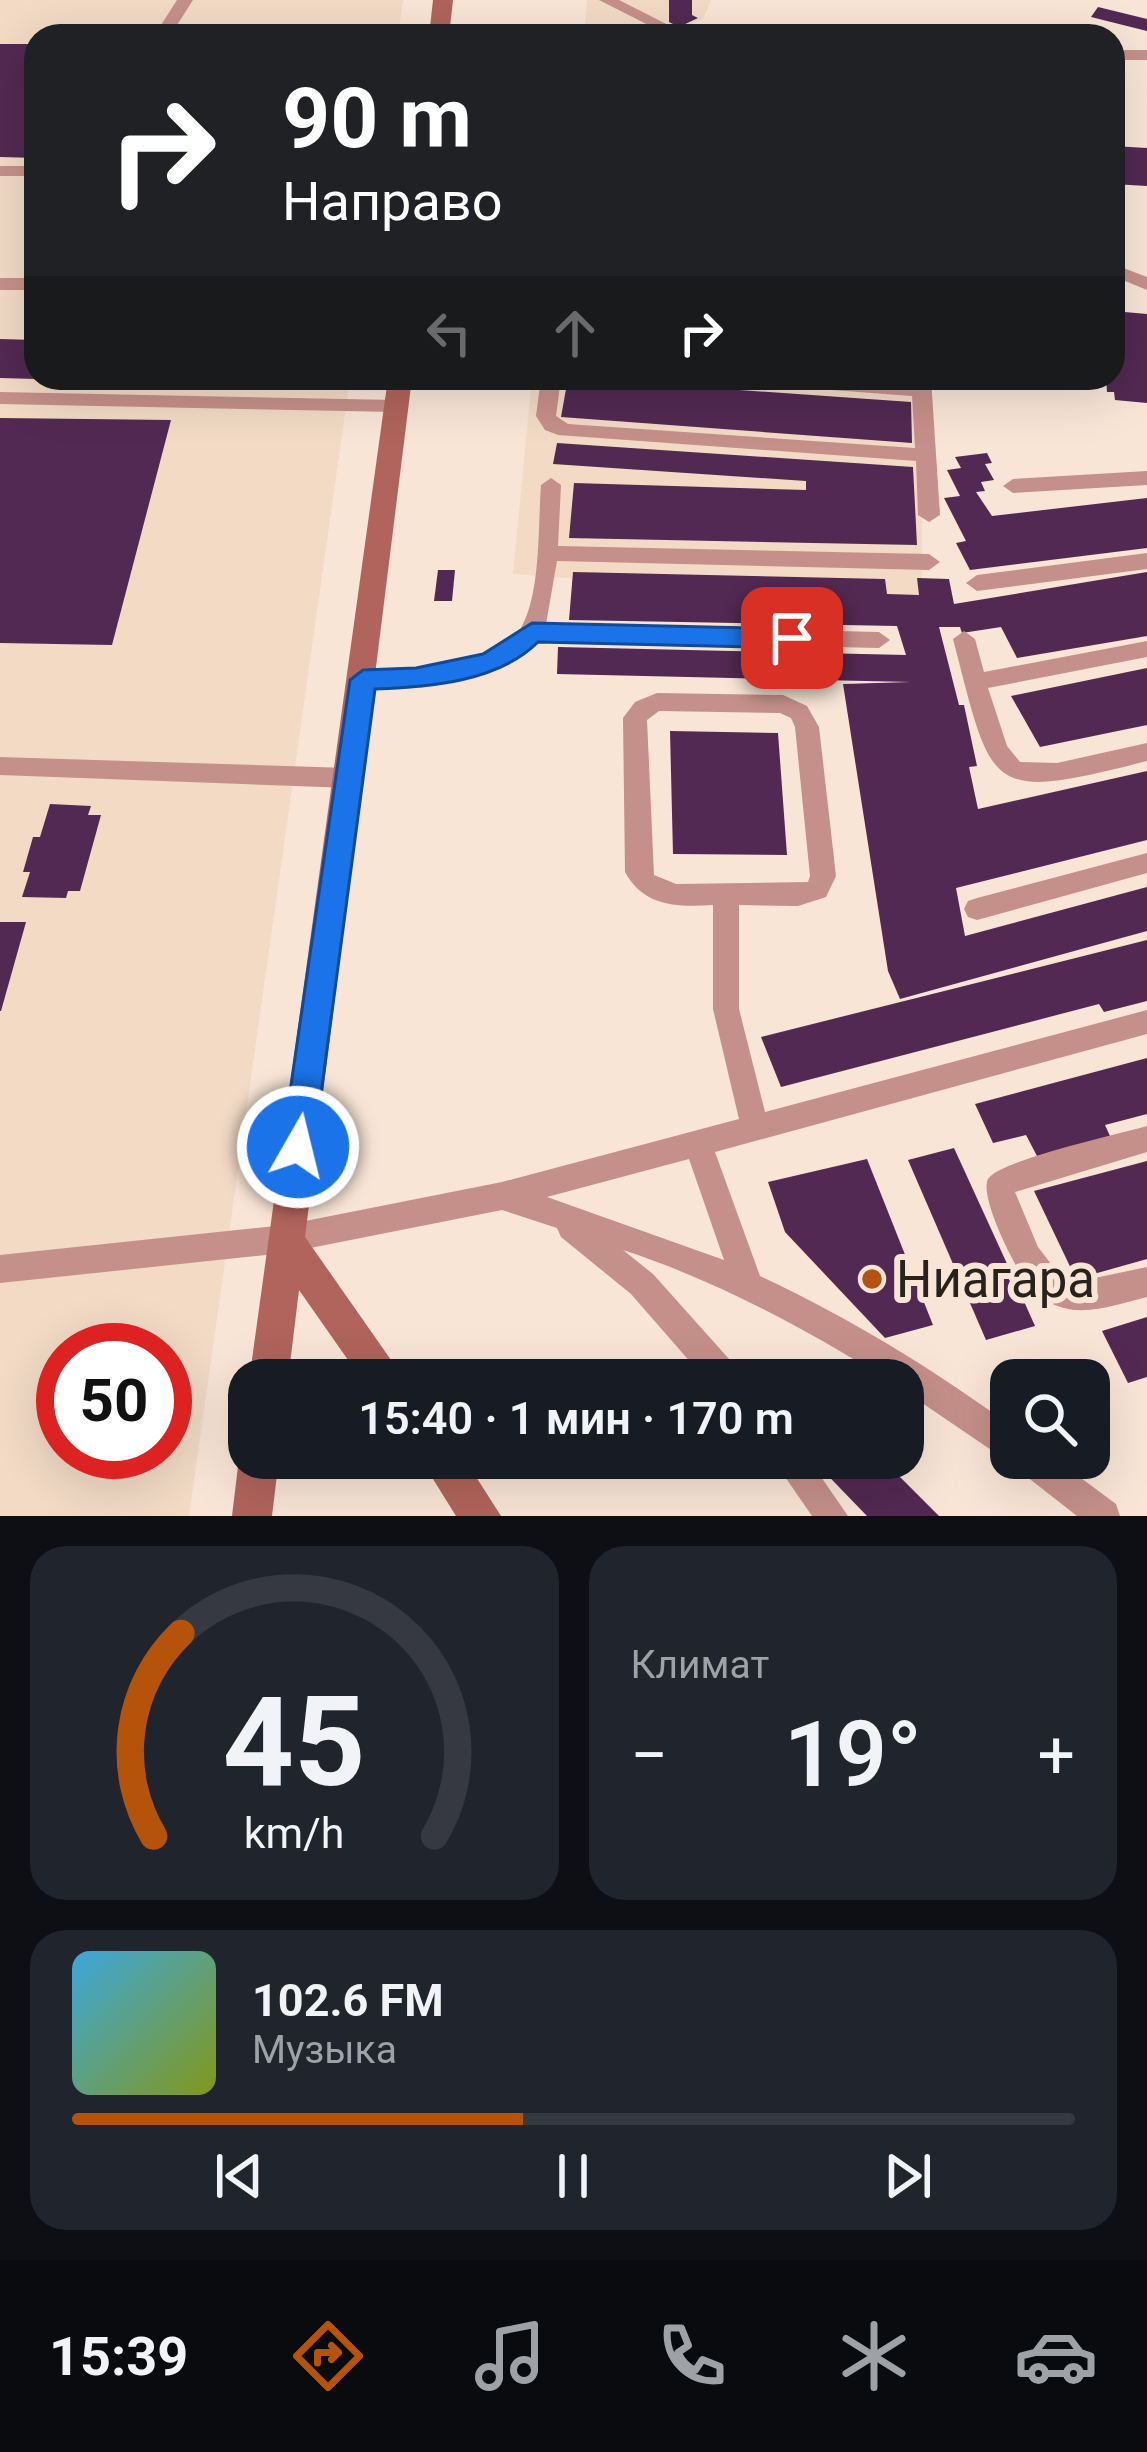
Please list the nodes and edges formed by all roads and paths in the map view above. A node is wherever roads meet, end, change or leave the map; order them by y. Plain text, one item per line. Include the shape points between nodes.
1 (607, 0) edge
2 (632, 12) junction
3 (632, 24) edge
4 (657, 24) edge
5 (549, 390) edge
6 (921, 390) edge
7 (398, 392) edge
8 (0, 398) edge
9 (925, 455) junction
10 (1147, 478) edge
11 (551, 485) dead end
12 (1012, 487) dead end
13 (929, 515) dead end
14 (547, 553) junction
15 (1147, 561) edge
16 (929, 562) dead end
17 (977, 583) dead end
18 (532, 632) junction
19 (964, 639) dead end
20 (879, 640) dead end
21 (1147, 649) edge
22 (363, 680) junction
23 (976, 682) junction
24 (1147, 752) edge
25 (0, 766) edge
26 (350, 778) junction
27 (1147, 863) edge
28 (726, 894) junction
29 (977, 909) dead end
30 (1147, 1022) edge
31 (755, 1128) junction
32 (1147, 1139) edge
33 (698, 1144) junction
34 (502, 1196) junction
35 (549, 1212) junction
36 (285, 1239) junction
37 (0, 1269) edge
38 (1147, 1282) edge
39 (748, 1286) junction
40 (271, 1359) edge
41 (370, 1359) edge
42 (708, 1359) edge
43 (990, 1432) edge
44 (256, 1479) edge
45 (455, 1479) edge
46 (804, 1479) edge
47 (1056, 1479) edge
48 (252, 1516) edge
49 (482, 1516) edge
50 (832, 1516) edge
51 (1104, 1516) edge

1 - 2 lane
2 - 3 lane
2 - 4 lane
5 - 9 lane via 546,416 565,430
6 - 9 lane
7 - 8 lane
7 - 22 main road
9 - 13 lane
10 - 12 lane
11 - 14 lane
14 - 16 lane
14 - 18 lane
15 - 17 lane
18 - 20 lane
18 - 22 lane via 490,662
19 - 23 lane
21 - 23 lane
22 - 26 main road
23 - 24 lane via 1010,769 1036,776
25 - 26 lane
26 - 36 main road
27 - 29 lane
28 - 28 lane via 817,890 823,876 807,727 783,704 657,702 635,718 638,872 659,893
28 - 31 lane via 726,1009
30 - 31 lane
31 - 33 lane
32 - 38 lane via 1000,1186 1047,1288 1092,1297
33 - 34 lane
33 - 39 lane
34 - 35 lane
34 - 36 lane
35 - 39 lane
35 - 42 lane via 642,1284
36 - 37 lane
36 - 40 main road
36 - 41 main road
39 - 43 lane
44 - 48 main road
45 - 49 main road
46 - 50 lane
47 - 51 lane

